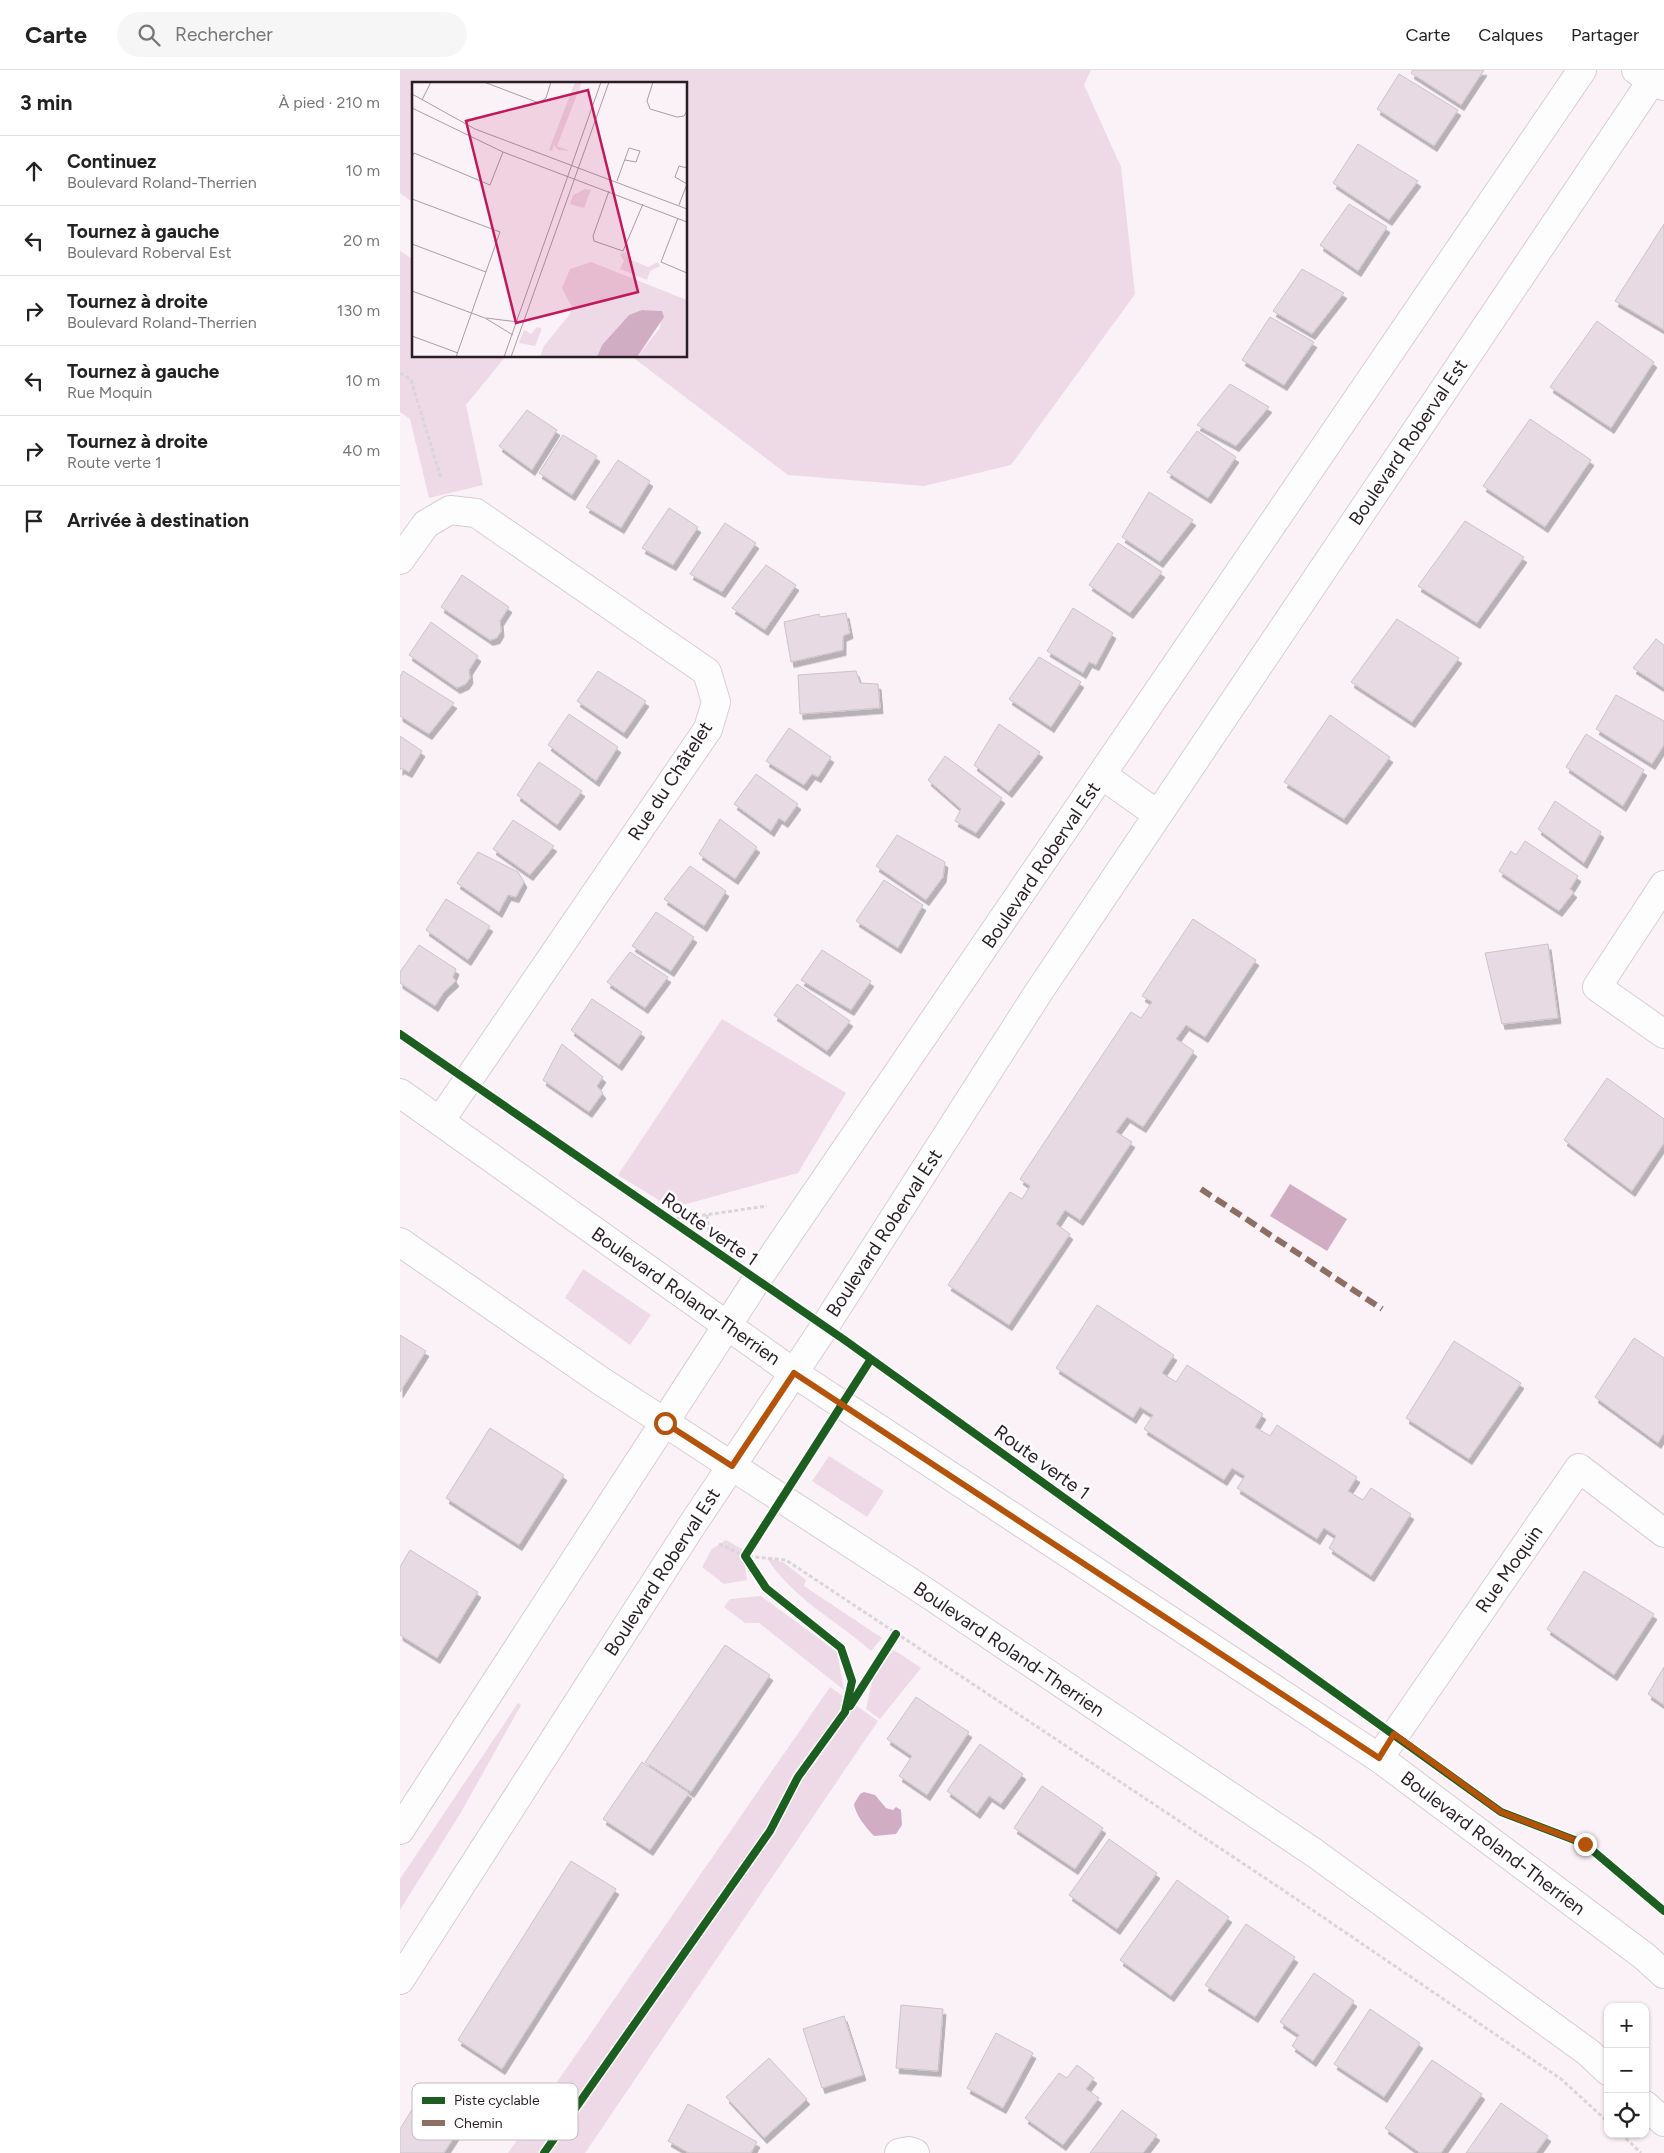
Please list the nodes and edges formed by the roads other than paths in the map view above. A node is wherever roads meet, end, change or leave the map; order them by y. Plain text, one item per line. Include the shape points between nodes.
1 (1582, 70) edge
2 (1652, 77) edge
3 (400, 560) edge
4 (1102, 775) junction
5 (1157, 814) junction
6 (1664, 885) edge
7 (1664, 1034) edge
8 (400, 1093) edge
9 (440, 1121) junction
10 (400, 1242) edge
11 (727, 1326) junction
12 (794, 1373) junction
13 (665, 1423) junction
14 (732, 1466) junction
15 (1664, 1533) edge
16 (1379, 1758) junction
17 (400, 1830) edge
18 (1664, 1974) edge
19 (400, 1980) edge
20 (1604, 2066) edge
21 (1649, 2109) edge
22 (1664, 2122) edge
23 (899, 2153) edge
24 (915, 2153) edge

1 - 4 street, Boulevard Roberval Est
2 - 5 street, Boulevard Roberval Est
3 - 9 street, Rue du Châtelet via 426,524 450,510 476,513 707,672 716,702 708,729
4 - 5 street, Boulevard Roberval Est
4 - 11 street, Boulevard Roberval Est
5 - 12 street, Boulevard Roberval Est
6 - 7 street via 1597,987
8 - 9 street, Boulevard Roland-Therrien
9 - 11 street, Boulevard Roland-Therrien
10 - 13 street, Boulevard Roland-Therrien
11 - 12 street, Boulevard Roland-Therrien
11 - 13 street, Boulevard Roberval Est
12 - 14 street, Boulevard Roberval Est
12 - 16 street, Boulevard Roland-Therrien
13 - 14 street, Boulevard Roland-Therrien
13 - 17 street, Boulevard Roberval Est
14 - 19 street, Boulevard Roberval Est
14 - 20 street, Boulevard Roland-Therrien via 1316,1854
15 - 16 street, Rue Moquin via 1579,1468
16 - 18 street, Boulevard Roland-Therrien
21 - 22 street
23 - 24 street

